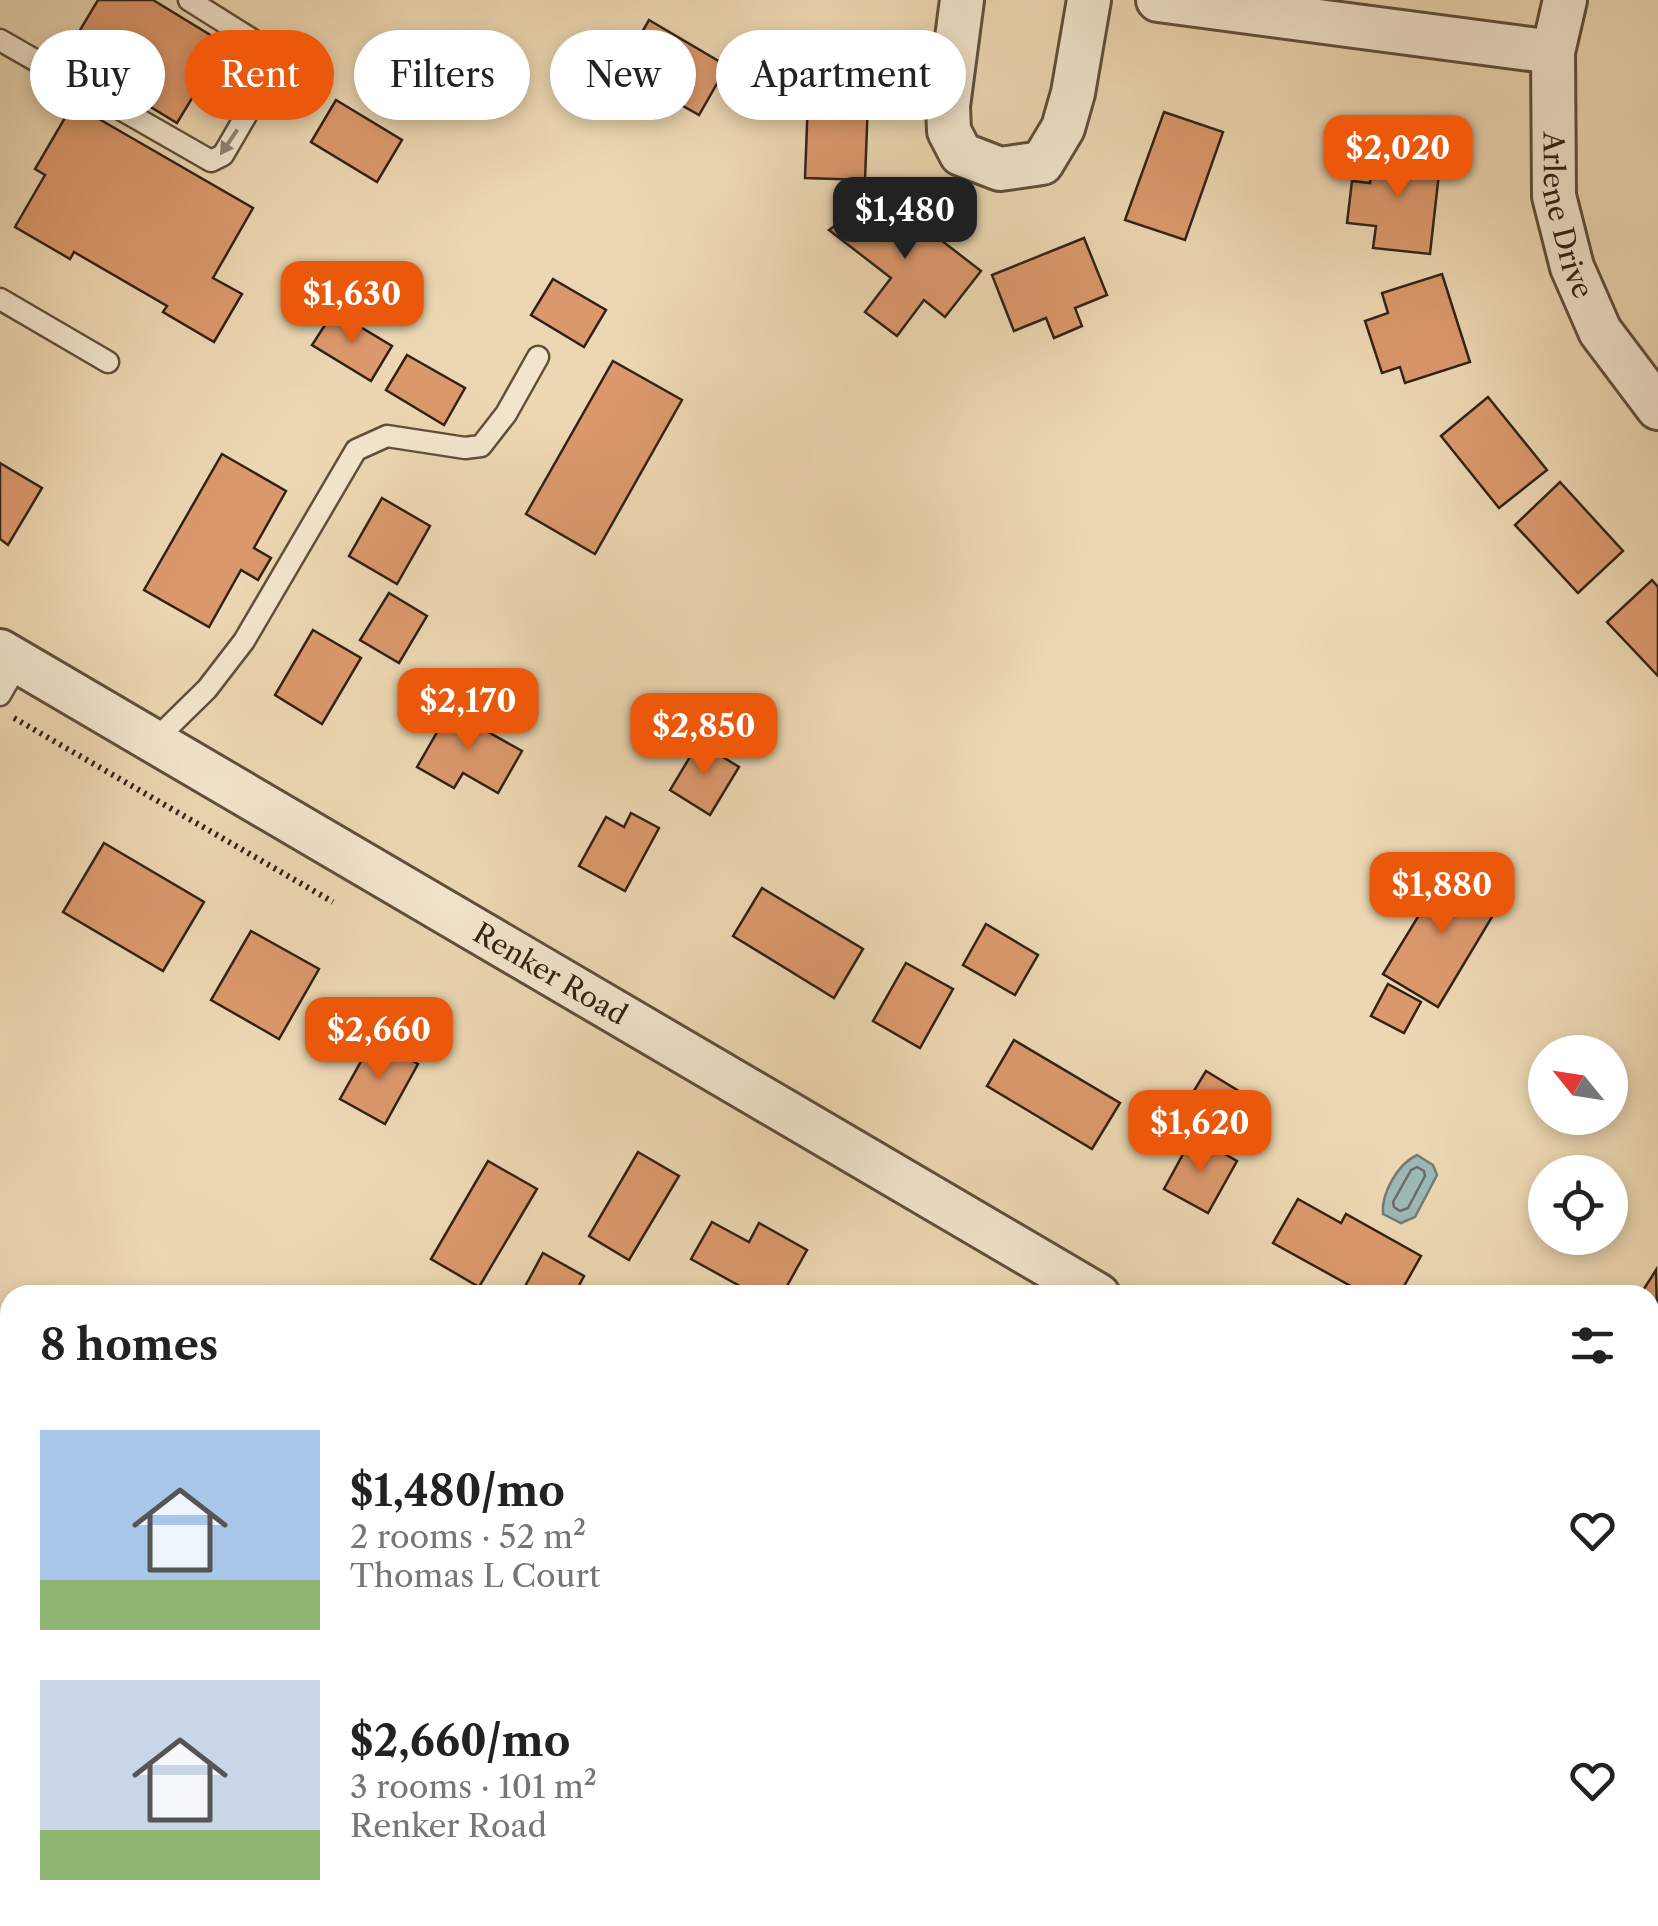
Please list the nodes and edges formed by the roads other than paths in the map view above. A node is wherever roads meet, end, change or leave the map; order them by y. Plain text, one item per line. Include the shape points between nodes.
1 (190, 0) edge
2 (962, 0) edge
3 (1089, 0) edge
4 (1158, 0) edge
5 (1565, 0) edge
6 (0, 40) edge
7 (1553, 52) junction
8 (0, 298) edge
9 (538, 357) dead end
10 (108, 362) dead end
11 (1658, 408) edge
12 (6, 669) edge
13 (154, 741) junction
14 (1081, 1285) edge

1 -> 6 lane via 275,54 222,154 211,161
2 - 3 street via 949,131 961,154 1000,169 1042,163 1063,128
4 - 7 street
5 - 7 street, Arlene Drive
7 - 11 street, Arlene Drive via 1554,196 1572,267 1600,332
8 - 10 lane
9 - 13 lane via 482,446 387,436 356,450 244,641
12 - 13 street, Renker Road
13 - 14 street, Renker Road

